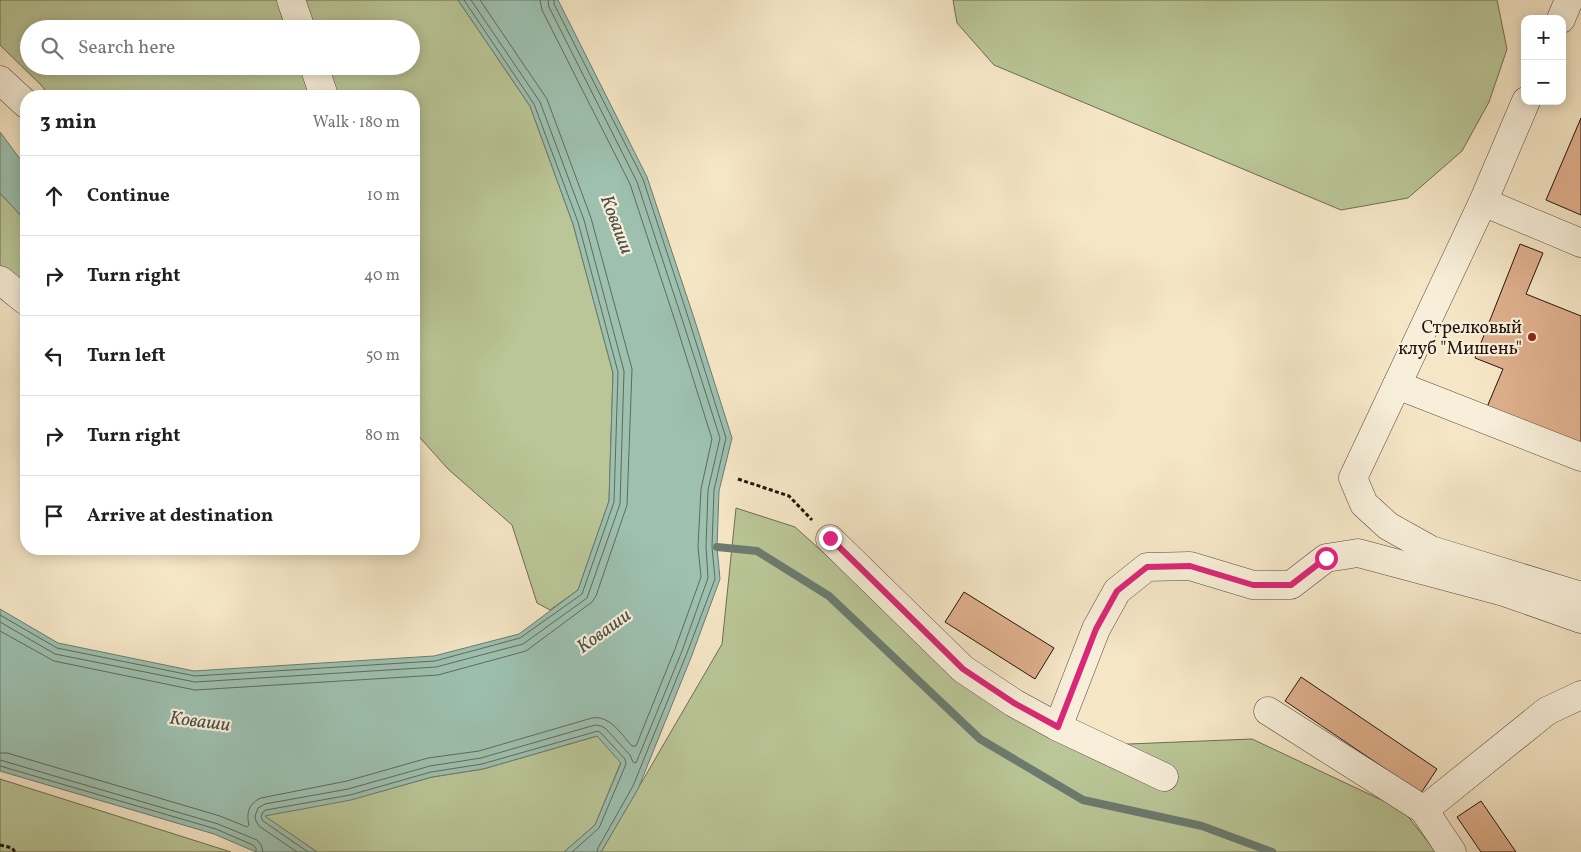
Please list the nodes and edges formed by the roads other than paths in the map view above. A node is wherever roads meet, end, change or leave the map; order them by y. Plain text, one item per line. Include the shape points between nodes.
1 (291, 0) edge
2 (1569, 0) edge
3 (1563, 15) edge
4 (298, 20) edge
5 (317, 75) edge
6 (0, 80) edge
7 (322, 90) edge
8 (20, 98) edge
9 (1524, 105) edge
10 (1483, 202) junction
11 (1581, 243) edge
12 (0, 280) edge
13 (20, 296) edge
14 (1397, 385) junction
15 (1581, 458) edge
16 (830, 538) road end
17 (1581, 596) edge
18 (1581, 619) edge
19 (1581, 695) edge
20 (1268, 710) dead end
21 (1058, 727) junction
22 (1164, 777) dead end
23 (1424, 810) junction
24 (1452, 852) edge

1 - 4 lane
2 - 3 lane
5 - 7 lane
6 - 8 lane
9 - 10 lane
10 - 11 lane
10 - 14 lane
12 - 13 lane
14 - 15 lane
14 - 17 lane via 1353,478 1364,504 1388,526 1431,550
16 - 21 lane via 963,669
18 - 21 lane via 1504,592 1358,553 1326,558 1291,585 1253,585 1190,566 1147,567 1117,591 1096,629
19 - 23 lane via 1548,711
20 - 23 lane
21 - 22 lane
23 - 24 lane

